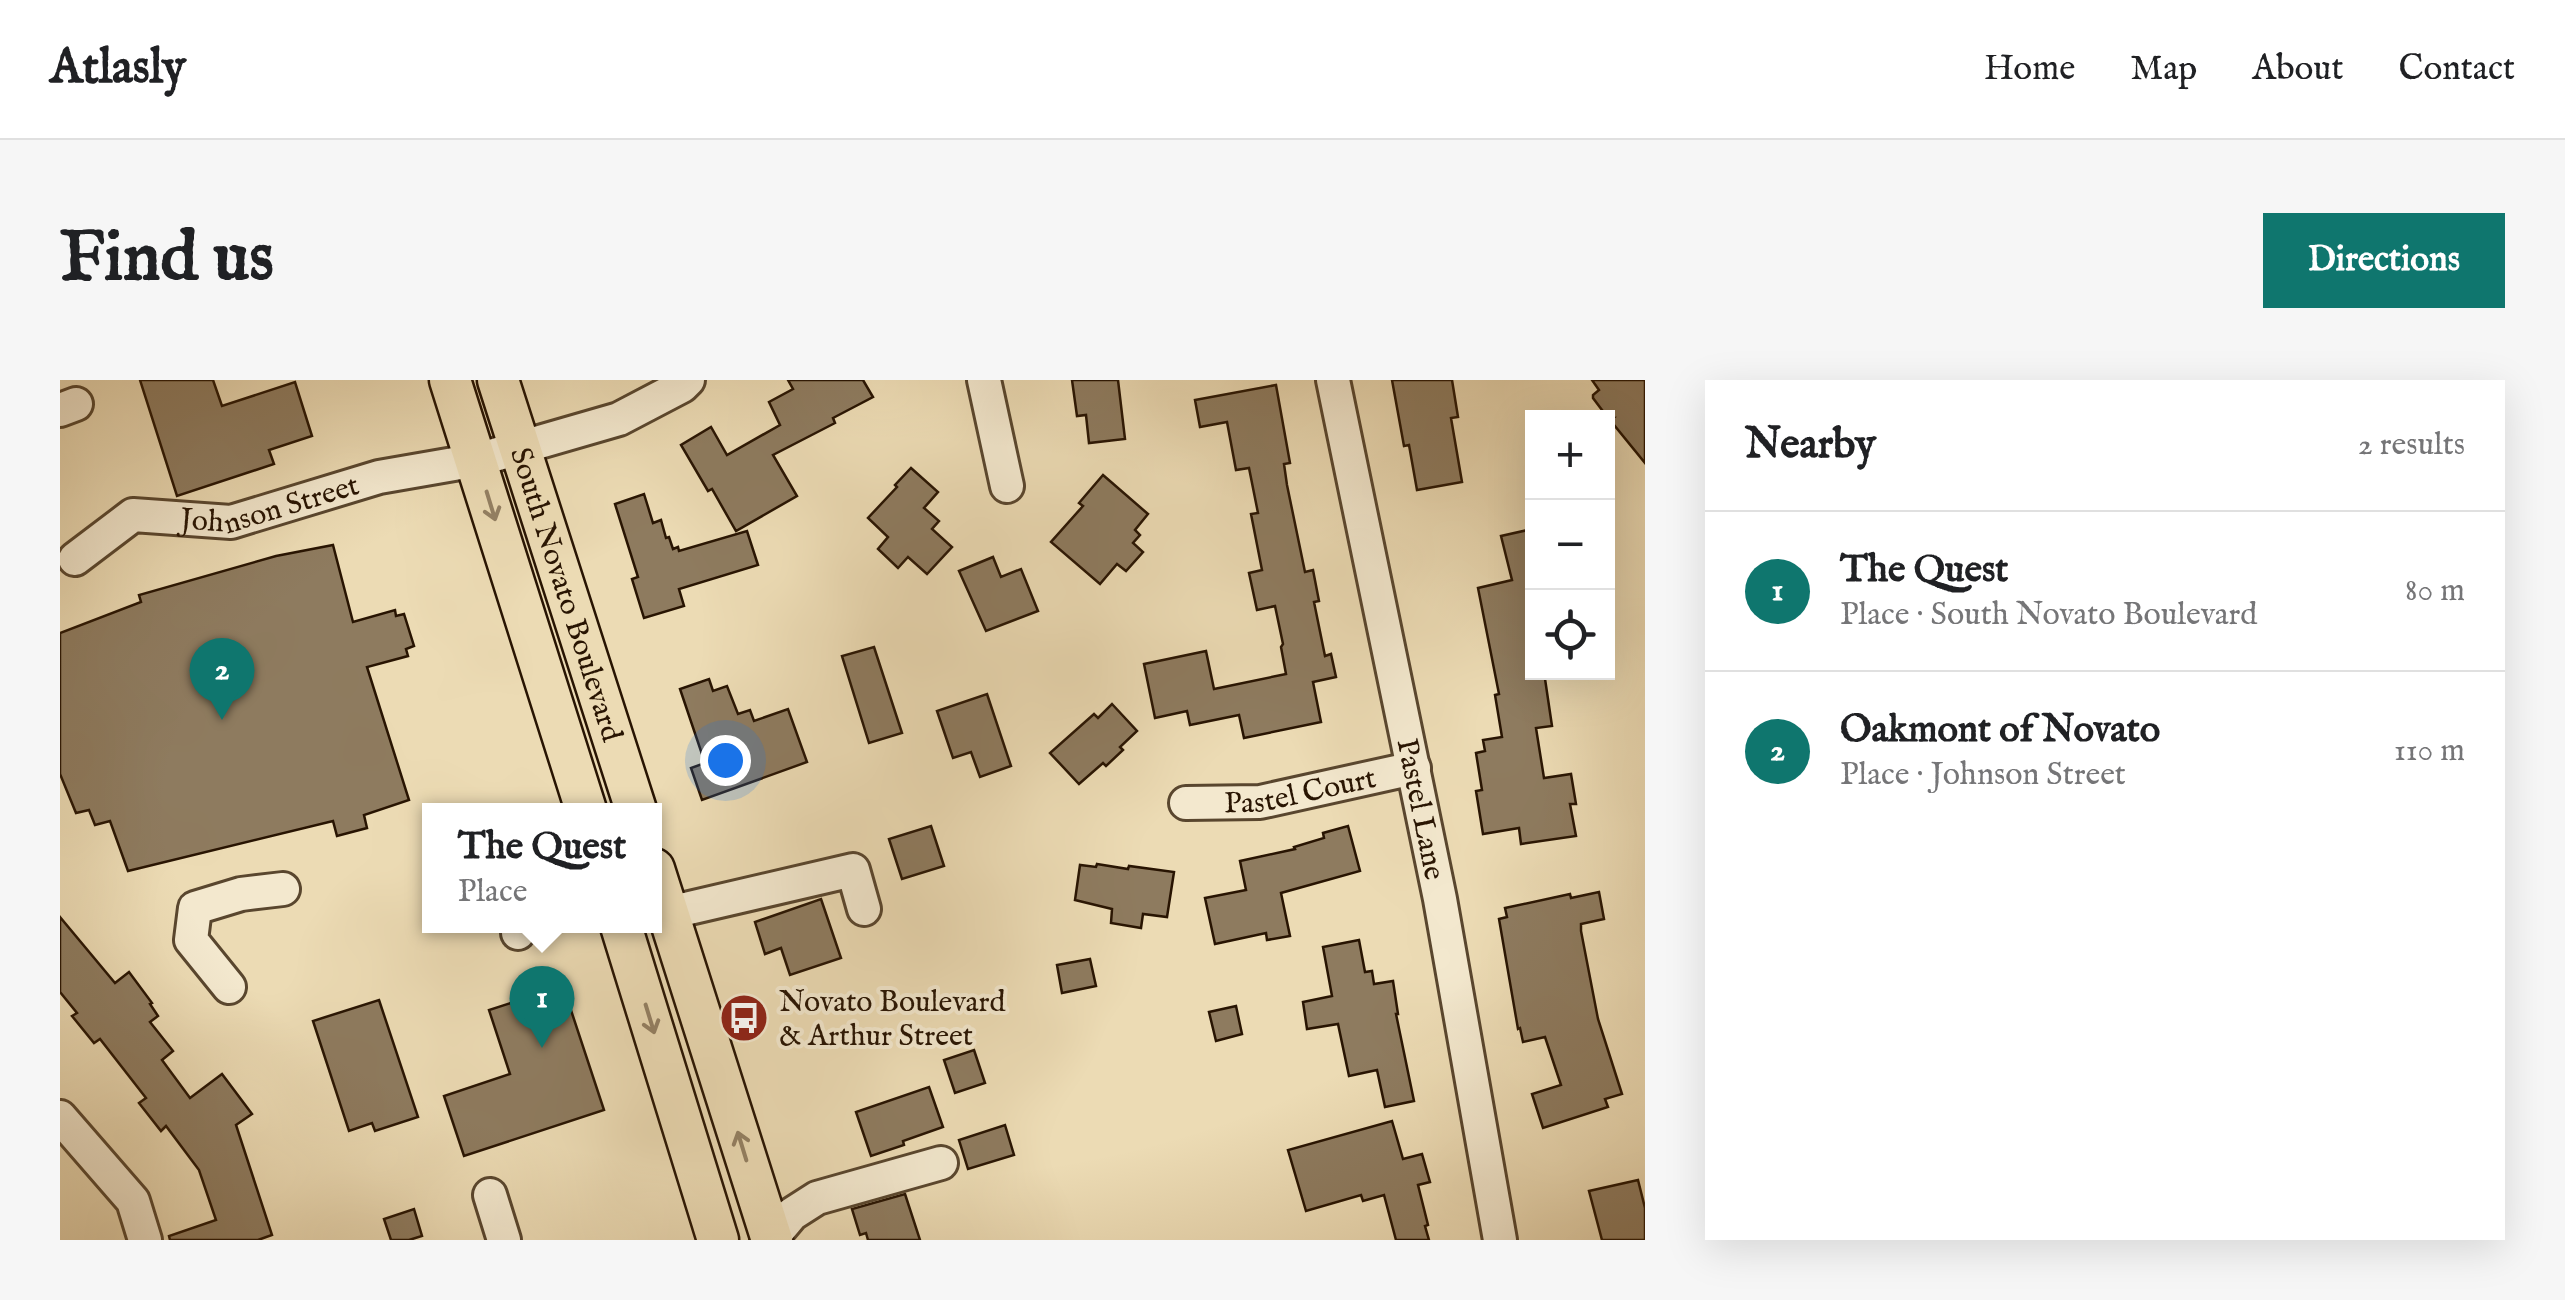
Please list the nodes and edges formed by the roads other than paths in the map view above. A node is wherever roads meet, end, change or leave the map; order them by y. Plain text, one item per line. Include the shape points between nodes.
1 (450, 380) edge
2 (498, 380) edge
3 (688, 380) edge
4 (984, 380) edge
5 (1333, 380) edge
6 (521, 446) junction
7 (477, 460) junction
8 (1007, 486) dead end
9 (75, 560) dead end
10 (1414, 768) junction
11 (576, 803) edge
12 (634, 803) edge
13 (1186, 804) dead end
14 (284, 889) dead end
15 (662, 894) edge
16 (864, 909) dead end
17 (668, 913) junction
18 (623, 933) edge
19 (229, 987) dead end
20 (60, 1116) edge
21 (940, 1163) dead end
22 (490, 1195) dead end
23 (145, 1240) edge
24 (504, 1240) edge
25 (718, 1240) edge
26 (770, 1240) edge
27 (1500, 1240) edge

1 - 7 main road, South Novato Boulevard
2 - 6 main road, South Novato Boulevard
3 - 6 street, Johnson Street via 619,419
4 - 8 street
5 - 10 street, Pastel Lane
6 - 7 street, Johnson Street
6 - 12 main road, South Novato Boulevard
7 - 9 street, Johnson Street via 378,477 231,522 133,515
7 -> 11 main road, South Novato Boulevard
10 - 13 street, Pastel Court via 1260,802
10 - 27 street, Pastel Lane
14 - 19 street via 194,908 192,940
15 - 17 main road
16 - 17 street via 853,870
26 -> 17 main road
18 -> 25 main road
20 - 23 street via 133,1201
21 - 26 street via 817,1198
22 - 24 street

